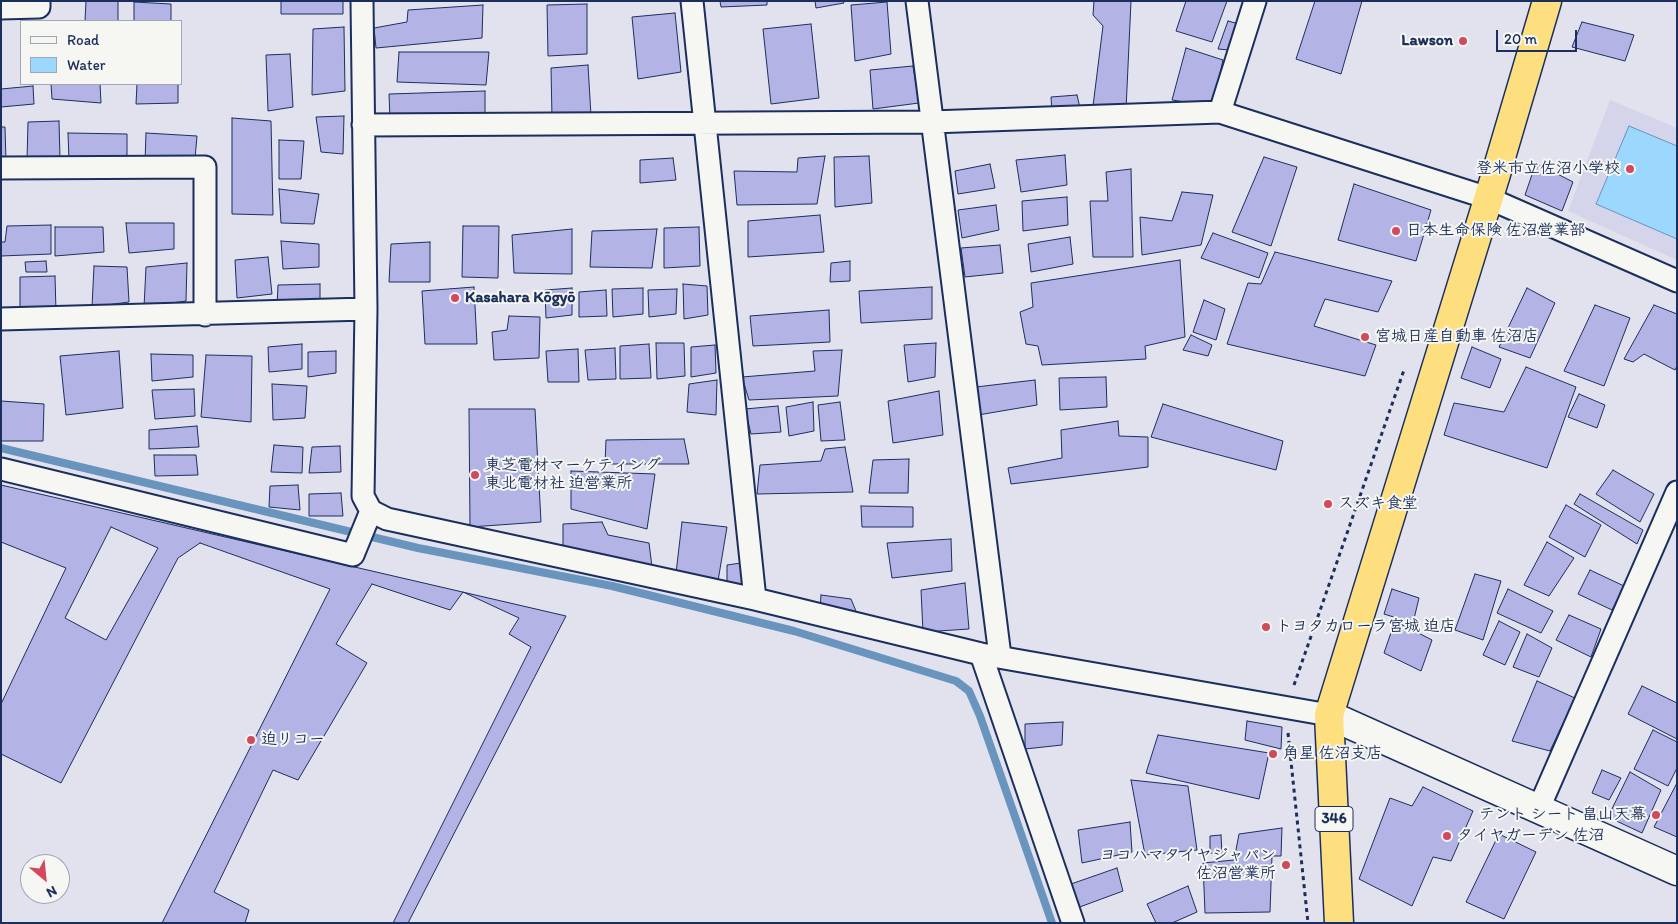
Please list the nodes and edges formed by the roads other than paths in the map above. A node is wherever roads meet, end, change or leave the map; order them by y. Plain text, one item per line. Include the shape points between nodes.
1 (40, 1) edge
2 (362, 1) edge
3 (692, 1) edge
4 (917, 1) edge
5 (1255, 1) edge
6 (1547, 1) edge
7 (1, 8) edge
8 (1220, 112) junction
9 (703, 122) junction
10 (931, 122) junction
11 (363, 125) junction
12 (1, 168) edge
13 (1488, 198) junction
14 (1677, 281) edge
15 (366, 309) junction
16 (205, 314) junction
17 (1, 320) edge
18 (1, 469) edge
19 (1677, 492) edge
20 (369, 514) junction
21 (755, 599) junction
22 (991, 655) junction
23 (1329, 715) junction
24 (1538, 810) junction
25 (1677, 871) edge
26 (1073, 923) edge
27 (1339, 923) edge

1 - 7 street via 40,8
2 - 11 street
3 - 9 street
4 - 10 street
5 - 8 street
6 - 13 highway, 346
8 - 10 street
8 - 13 street
9 - 10 street
9 - 11 street
9 - 21 street
10 - 22 street
11 - 15 street
12 - 16 street via 204,167
13 - 14 street
13 - 23 highway, 346
15 - 16 street
15 - 20 street via 363,496
16 - 17 street
18 - 20 street via 353,555
19 - 24 street
20 - 21 street
21 - 22 street
22 - 23 street
22 - 26 street
23 - 24 street
23 - 27 highway, 346
24 - 25 street

